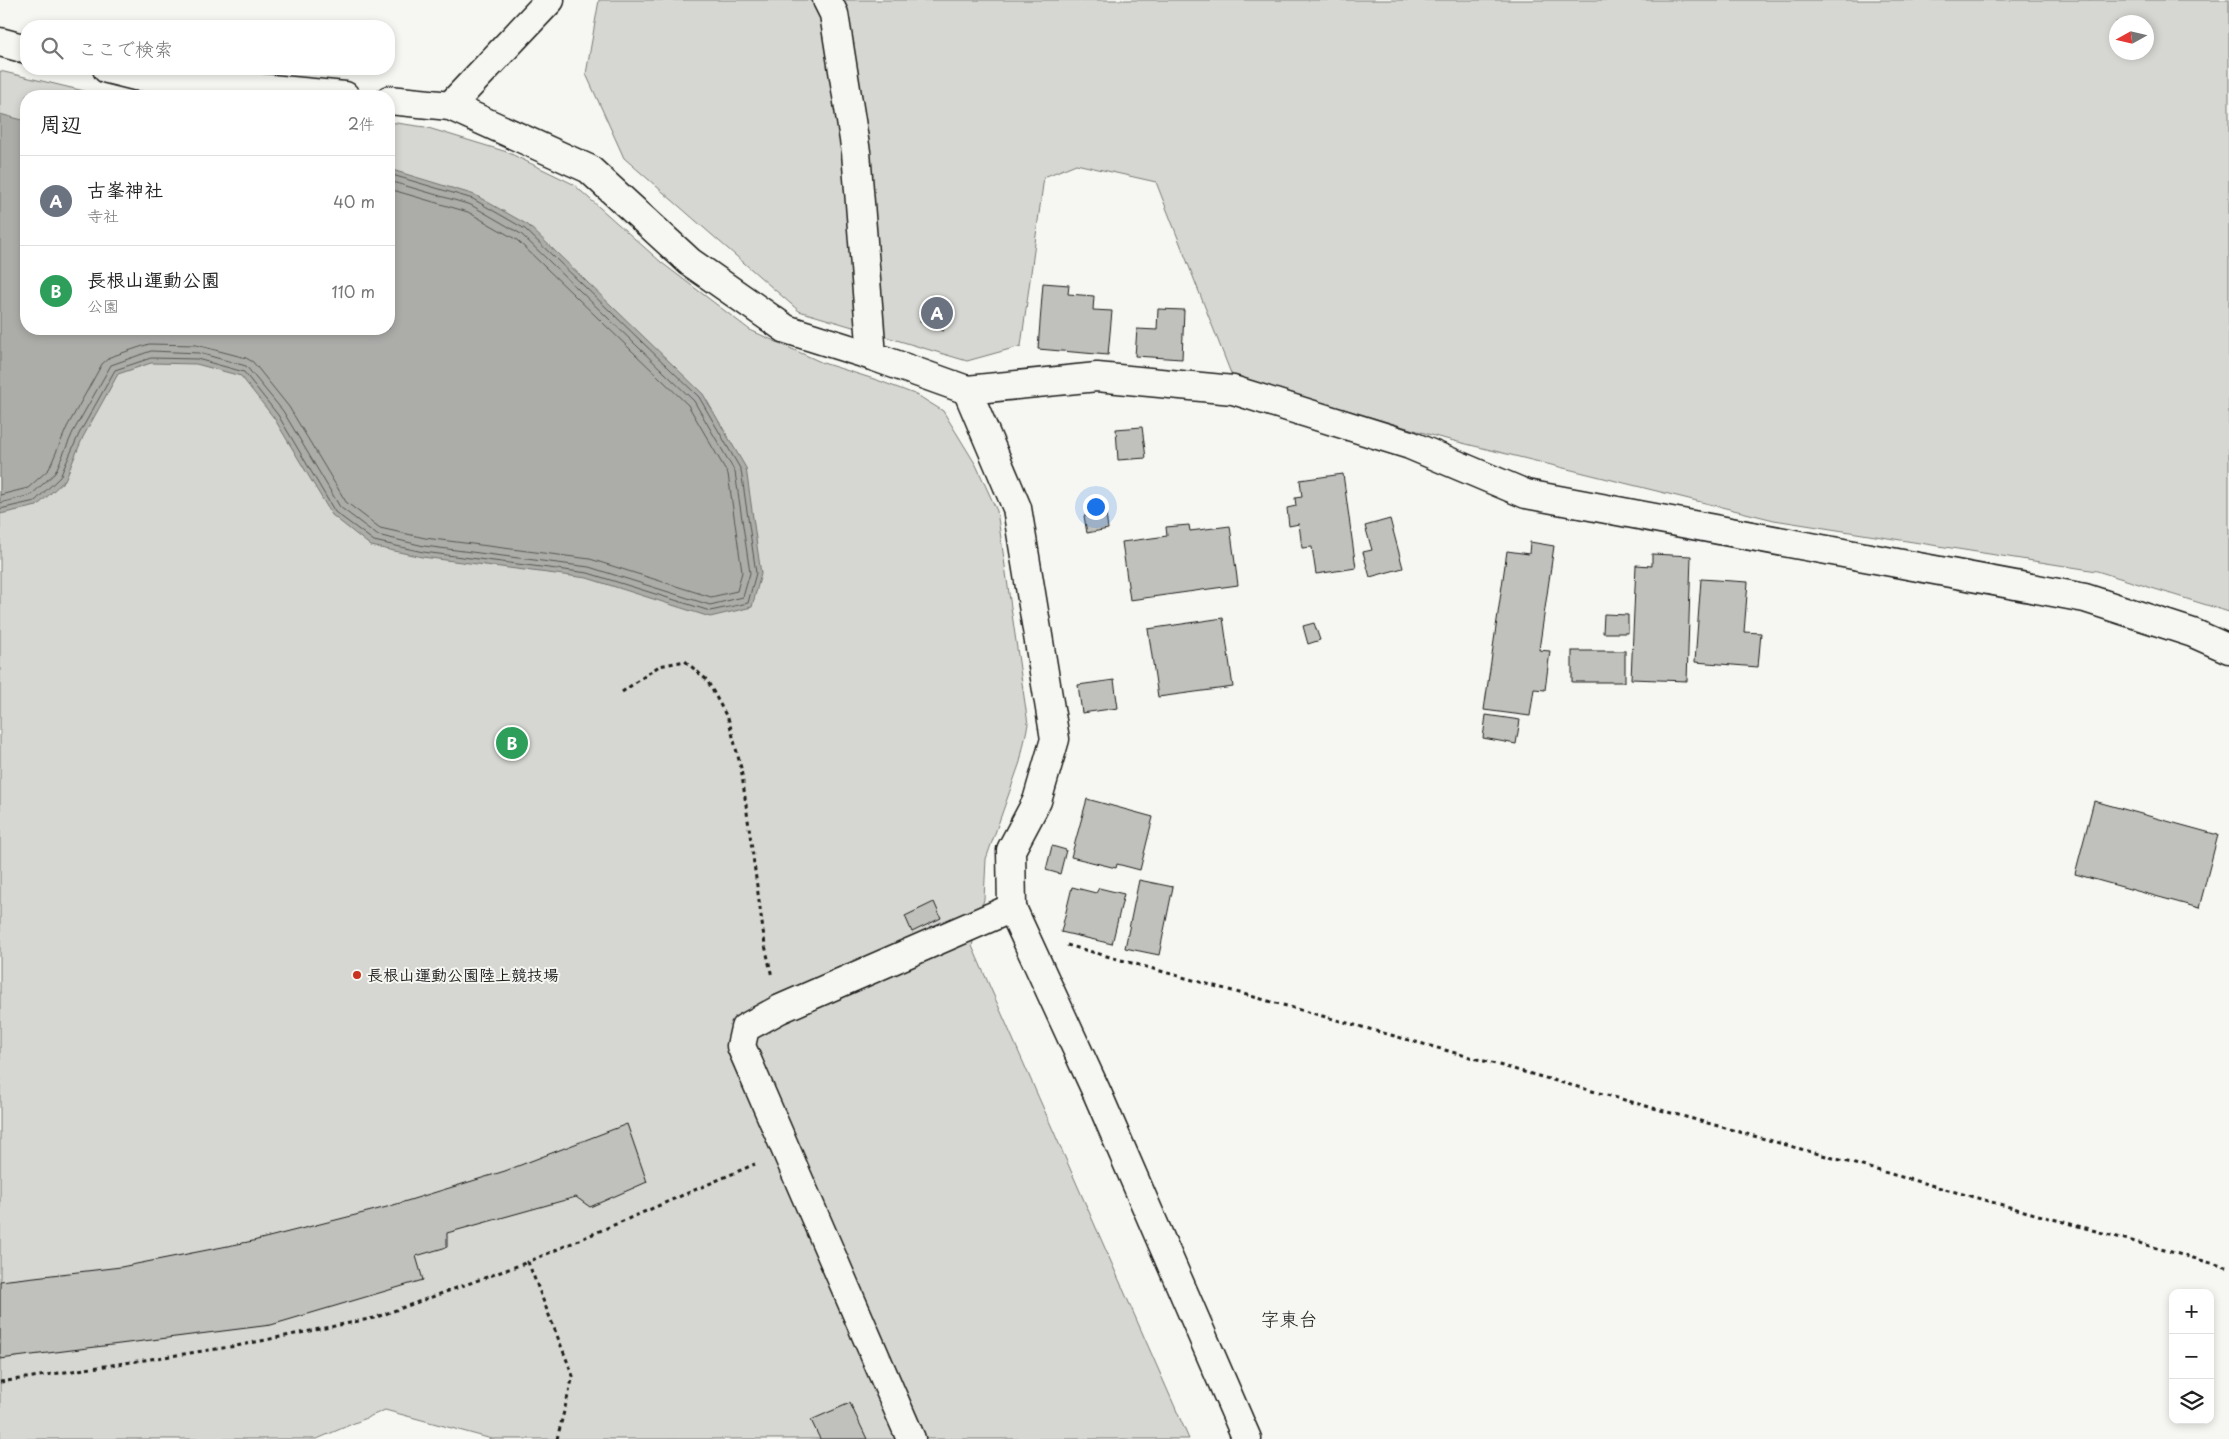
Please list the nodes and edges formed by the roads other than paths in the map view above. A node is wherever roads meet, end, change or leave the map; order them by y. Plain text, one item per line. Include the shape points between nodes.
1 (550, 0) edge
2 (827, 0) edge
3 (0, 42) edge
4 (20, 47) edge
5 (131, 75) edge
6 (282, 90) edge
7 (395, 101) edge
8 (450, 106) junction
9 (872, 356) junction
10 (967, 390) junction
11 (2229, 649) edge
12 (1012, 908) junction
13 (911, 1439) edge
14 (1247, 1439) edge

1 - 8 street
2 - 9 street via 834,14 856,152
3 - 4 street
5 - 6 street
7 - 8 street
8 - 9 street via 589,169 690,262 786,329
9 - 10 street
10 - 11 street via 1097,377 1233,390 1410,445 1526,494 2084,598 2192,633
10 - 12 street via 1017,508 1055,739 1038,800 1011,850
12 - 13 street via 780,1009 745,1028 741,1046
12 - 14 street via 1098,1096

